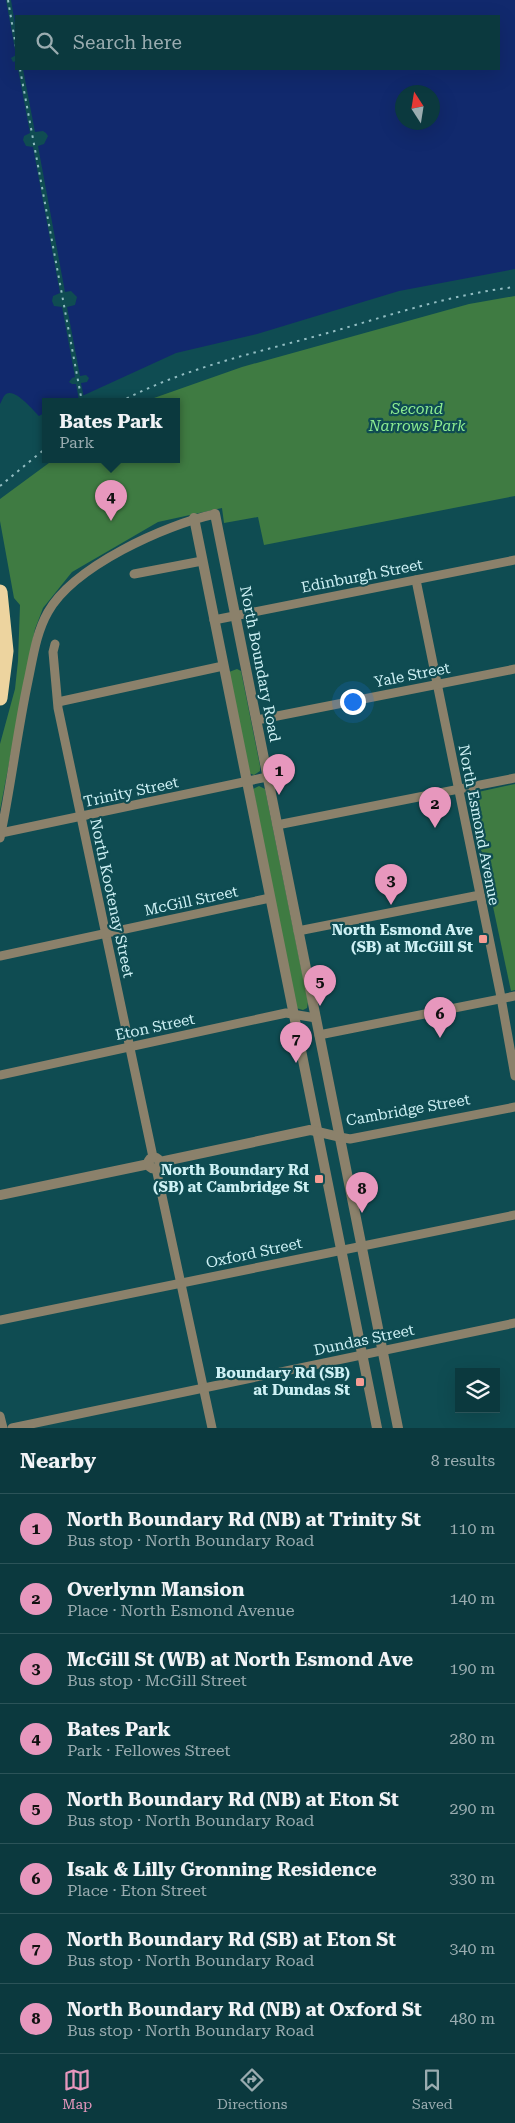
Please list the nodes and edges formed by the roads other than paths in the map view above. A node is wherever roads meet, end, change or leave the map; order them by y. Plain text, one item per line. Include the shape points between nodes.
1 (215, 514) joint
2 (194, 518) junction
3 (515, 560) edge
4 (202, 561) junction
5 (134, 574) dead end
6 (416, 580) junction
7 (1, 597) edge
8 (235, 616) junction
9 (214, 620) junction
10 (55, 644) dead end
11 (223, 666) junction
12 (515, 669) edge
13 (437, 684) junction
14 (0, 698) edge
15 (58, 702) junction
16 (257, 720) junction
17 (267, 777) junction
18 (515, 778) edge
19 (247, 781) junction
20 (458, 790) junction
21 (81, 817) junction
22 (277, 826) junction
23 (0, 836) edge
24 (480, 894) junction
25 (270, 898) junction
26 (298, 931) junction
27 (106, 934) junction
28 (0, 956) edge
29 (515, 996) edge
30 (501, 999) junction
31 (293, 1014) junction
32 (316, 1018) junction
33 (319, 1036) junction
34 (130, 1047) junction
35 (0, 1075) edge
36 (515, 1076) edge
37 (515, 1107) edge
38 (318, 1133) junction
39 (340, 1137) junction
40 (154, 1163) junction
41 (0, 1195) edge
42 (515, 1215) edge
43 (362, 1245) junction
44 (341, 1249) junction
45 (180, 1283) junction
46 (0, 1320) edge
47 (515, 1323) edge
48 (383, 1350) junction
49 (362, 1355) junction
50 (203, 1388) junction
51 (0, 1416) edge
52 (2, 1428) edge
53 (12, 1428) edge
54 (212, 1428) edge
55 (377, 1428) edge
56 (398, 1428) edge

1 - 2 street
1 - 8 street, North Boundary Road
2 - 4 street
2 - 23 street via 136,542 96,566 64,592 48,612 31,667
3 - 6 street, Edinburgh Street
4 - 5 street
4 - 9 street
6 - 8 street, Edinburgh Street
6 - 13 street, North Esmond Avenue
7 - 14 highway via 6,651
8 - 9 street, Edinburgh Street
8 - 16 street, North Boundary Road
9 - 11 street
10 - 15 street, North Kootenay Street
11 - 15 street
11 - 19 street
12 - 13 street, Yale Street
13 - 16 street, Yale Street
13 - 20 street, North Esmond Avenue
15 - 21 street, North Kootenay Street
16 - 17 street, North Boundary Road
17 - 19 street, Trinity Street
17 - 22 street, North Boundary Road
18 - 20 street
19 - 21 street, Trinity Street
19 - 25 street
20 - 22 street
20 - 24 street, North Esmond Avenue
21 - 23 street, Trinity Street
21 - 27 street, North Kootenay Street
22 - 26 street, North Boundary Road
24 - 26 street
24 - 30 street, North Esmond Avenue
25 - 27 street, McGill Street
25 - 31 street
26 - 32 street, North Boundary Road
27 - 28 street, McGill Street
27 - 34 street, North Kootenay Street
29 - 30 street
30 - 33 street
30 - 36 street, North Esmond Avenue
31 - 32 street, Eton Street
31 - 34 street, Eton Street
31 - 38 street
32 - 33 street, North Boundary Road
33 - 39 street, North Boundary Road
34 - 35 street, Eton Street
34 - 40 street, North Kootenay Street
37 - 39 street, Cambridge Street via 350,1139
38 - 39 street, Cambridge Street
38 - 40 street, Cambridge Street via 310,1130
38 - 44 street
39 - 43 street, North Boundary Road
40 - 41 street, Cambridge Street
40 - 45 street, North Kootenay Street
42 - 43 street, Oxford Street
43 - 44 street, Oxford Street
43 - 48 street, North Boundary Road
44 - 45 street, Oxford Street
44 - 49 street
45 - 46 street, Oxford Street
45 - 50 street, North Kootenay Street
47 - 48 street, Dundas Street
48 - 49 street, Dundas Street
48 - 56 street, North Boundary Road
49 - 50 street, Dundas Street
49 - 55 street
50 - 53 street, Dundas Street
50 - 54 street, North Kootenay Street
51 - 52 street

